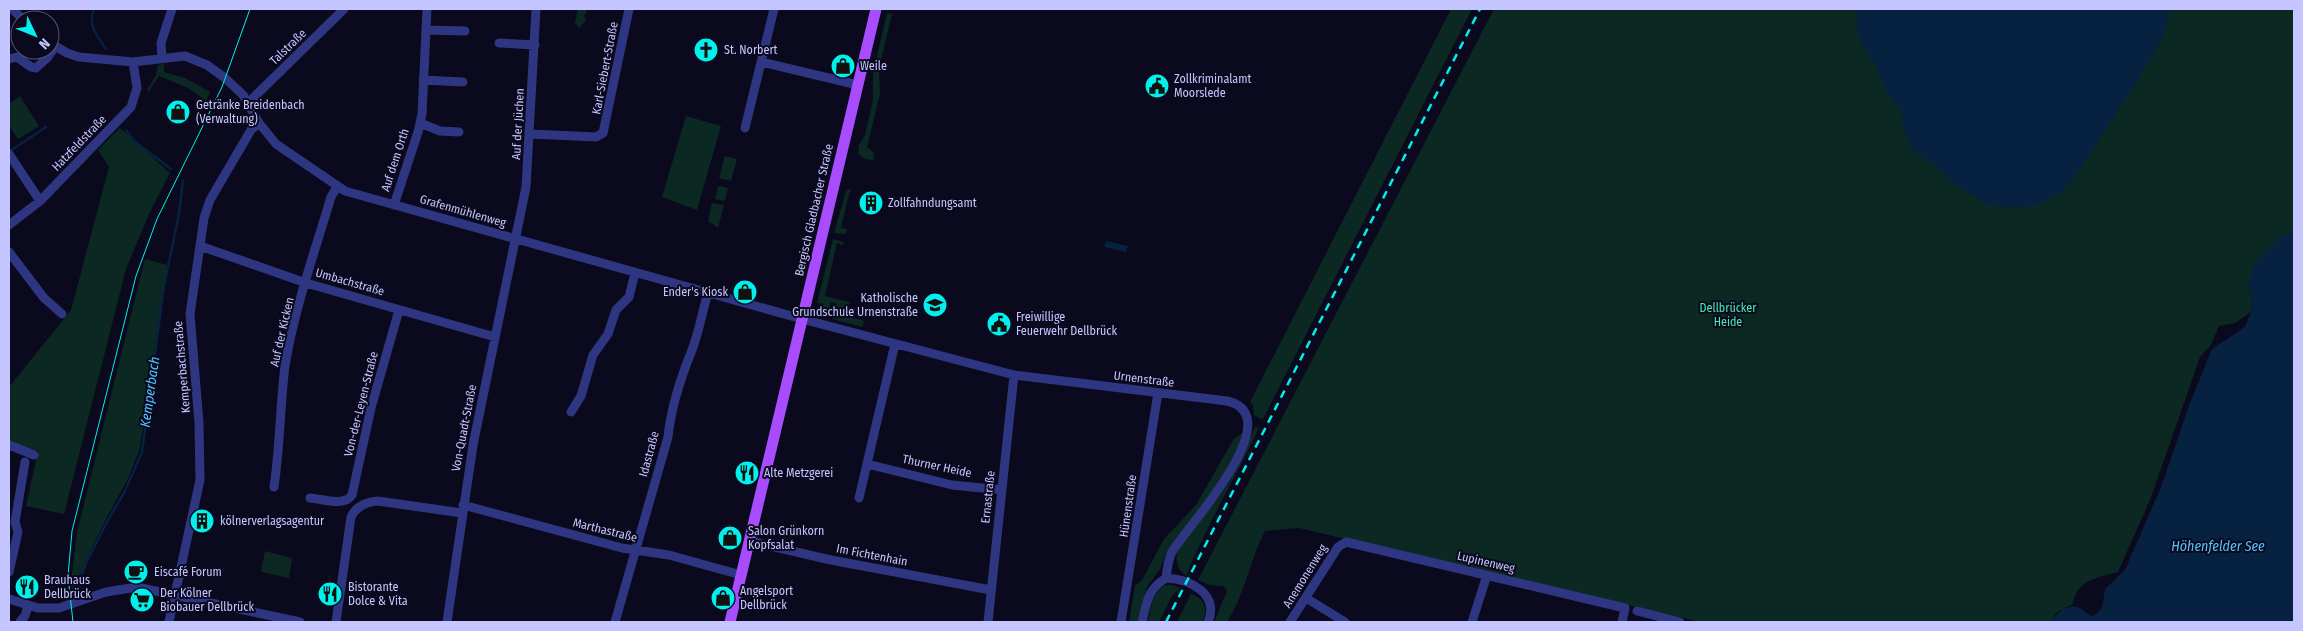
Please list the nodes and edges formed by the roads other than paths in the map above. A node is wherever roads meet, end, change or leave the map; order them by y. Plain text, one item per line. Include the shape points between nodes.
1 (172, 9) edge
2 (343, 9) edge
3 (427, 9) edge
4 (536, 9) edge
5 (629, 9) edge
6 (774, 9) edge
7 (876, 9) edge
8 (426, 30) junction
9 (465, 31) dead end
10 (499, 43) dead end
11 (535, 45) junction
12 (60, 49) edge
13 (162, 58) junction
14 (20, 60) edge
15 (45, 60) edge
16 (133, 62) junction
17 (761, 62) junction
18 (423, 80) junction
19 (463, 82) dead end
20 (858, 85) junction
21 (248, 103) junction
22 (259, 123) junction
23 (420, 123) junction
24 (745, 128) dead end
25 (459, 132) dead end
26 (530, 134) junction
27 (9, 155) edge
28 (337, 187) junction
29 (40, 201) junction
30 (394, 205) junction
31 (9, 225) edge
32 (515, 239) junction
33 (200, 246) junction
34 (9, 252) edge
35 (636, 273) junction
36 (306, 283) junction
37 (708, 293) junction
38 (399, 310) junction
39 (62, 314) dead end
40 (802, 319) junction
41 (495, 337) junction
42 (895, 344) junction
43 (1014, 375) junction
44 (1158, 393) junction
45 (571, 412) dead end
46 (9, 445) edge
47 (34, 454) dead end
48 (25, 462) dead end
49 (867, 464) junction
50 (274, 487) dead end
51 (1002, 490) junction
52 (310, 498) dead end
53 (859, 498) dead end
54 (463, 509) junction
55 (750, 541) junction
56 (1342, 543) joint
57 (635, 550) junction
58 (9, 572) edge
59 (741, 575) junction
60 (1487, 575) junction
61 (1166, 578) junction
62 (992, 590) junction
63 (174, 594) junction
64 (1306, 598) junction
65 (9, 599) edge
66 (28, 606) junction
67 (1637, 611) dead end
68 (20, 622) edge
69 (169, 622) edge
70 (300, 622) edge
71 (336, 622) edge
72 (447, 622) edge
73 (615, 622) edge
74 (730, 622) edge
75 (988, 622) edge
76 (1121, 622) edge
77 (1142, 622) edge
78 (1208, 622) edge
79 (1290, 622) edge
80 (1345, 622) edge
81 (1472, 622) edge
82 (1622, 622) edge
83 (1680, 622) edge

1 - 13 street via 161,43
2 - 21 street, Talstraße
3 - 8 street, Auf dem Orth
4 - 11 street, Auf der Jüchen
5 - 26 street, Karl-Siebert-Straße via 603,133 596,138
6 - 17 street
7 - 20 main road, Bergisch Gladbacher Straße
8 - 9 street
8 - 18 street, Auf dem Orth
10 - 11 street
11 - 26 street, Auf der Jüchen
12 - 16 street, Grafenmühlenweg via 79,57
13 - 16 street, Grafenmühlenweg
13 - 21 street, Grafenmühlenweg via 185,56 207,65 237,89
14 - 15 street via 36,68
16 - 29 street, Hatzfeldstraße via 137,88 131,106
17 - 20 street
17 - 24 street
18 - 19 street
18 - 23 street, Auf dem Orth
20 - 40 main road, Bergisch Gladbacher Straße
21 - 22 street, Grafenmühlenweg
22 - 28 street, Grafenmühlenweg via 276,144
22 - 33 street, Kemperbachstraße via 251,130 210,200
23 - 25 street, Auf dem Orth via 440,131
23 - 30 street, Auf dem Orth
26 - 32 street, Auf der Jüchen via 524,201
27 - 29 street
28 - 30 street, Grafenmühlenweg
28 - 36 street, Auf der Kicken via 331,197
29 - 31 street, Hatzfeldstraße
30 - 32 street, Grafenmühlenweg
32 - 35 street, Grafenmühlenweg
32 - 41 street, Von-Quadt-Straße
33 - 36 street, Umbachstraße
33 - 63 street, Kemperbachstraße via 190,314 200,480
34 - 39 street via 44,298
35 - 37 street, Grafenmühlenweg
35 - 45 street via 629,297 616,310 604,342 593,355 581,396
36 - 38 street, Umbachstraße
36 - 50 street, Auf der Kicken via 286,366
37 - 40 street, Grafenmühlenweg
37 - 57 street, Idastraße
38 - 41 street, Umbachstraße
38 - 52 street, Von-der-Leyen-Straße via 352,495 346,502
40 - 42 street, Urnenstraße
40 - 55 main road, Bergisch Gladbacher Straße
41 - 54 street, Von-Quadt-Straße
42 - 43 street, Urnenstraße
42 - 49 street
43 - 44 street, Urnenstraße
43 - 51 street, Ernastraße
44 - 61 street, Urnenstraße via 1233,403 1242,410 1248,425 1242,449 1225,481 1172,552
44 - 76 street, Hünenstraße
46 - 47 street
48 - 58 street via 15,522 18,532
49 - 51 street, Thurner Heide via 952,484
49 - 53 street
51 - 62 street, Ernastraße
54 - 57 street, Marthastraße
54 - 71 street, Marthastraße via 378,501 366,503 352,514
54 - 72 street, Von-Quadt-Straße
55 - 59 main road, Bergisch Gladbacher Straße
55 - 62 street, Im Fichtenhain via 840,562
56 - 60 street, Lupinenweg
56 - 64 street, Anemonenweg
57 - 59 street, Marthastraße via 669,555
57 - 73 street, Idastraße
59 - 74 main road, Bergisch Gladbacher Straße
60 - 81 street
60 - 82 street, Lupinenweg via 1625,608
61 - 77 street via 1150,592
61 - 78 street via 1183,582 1207,596 1212,607
62 - 75 street, Ernastraße
63 - 66 street via 127,587 60,608
63 - 69 street, Kemperbachstraße
63 - 70 street
64 - 79 street, Anemonenweg
64 - 80 street
65 - 66 street
66 - 68 street
67 - 83 street

